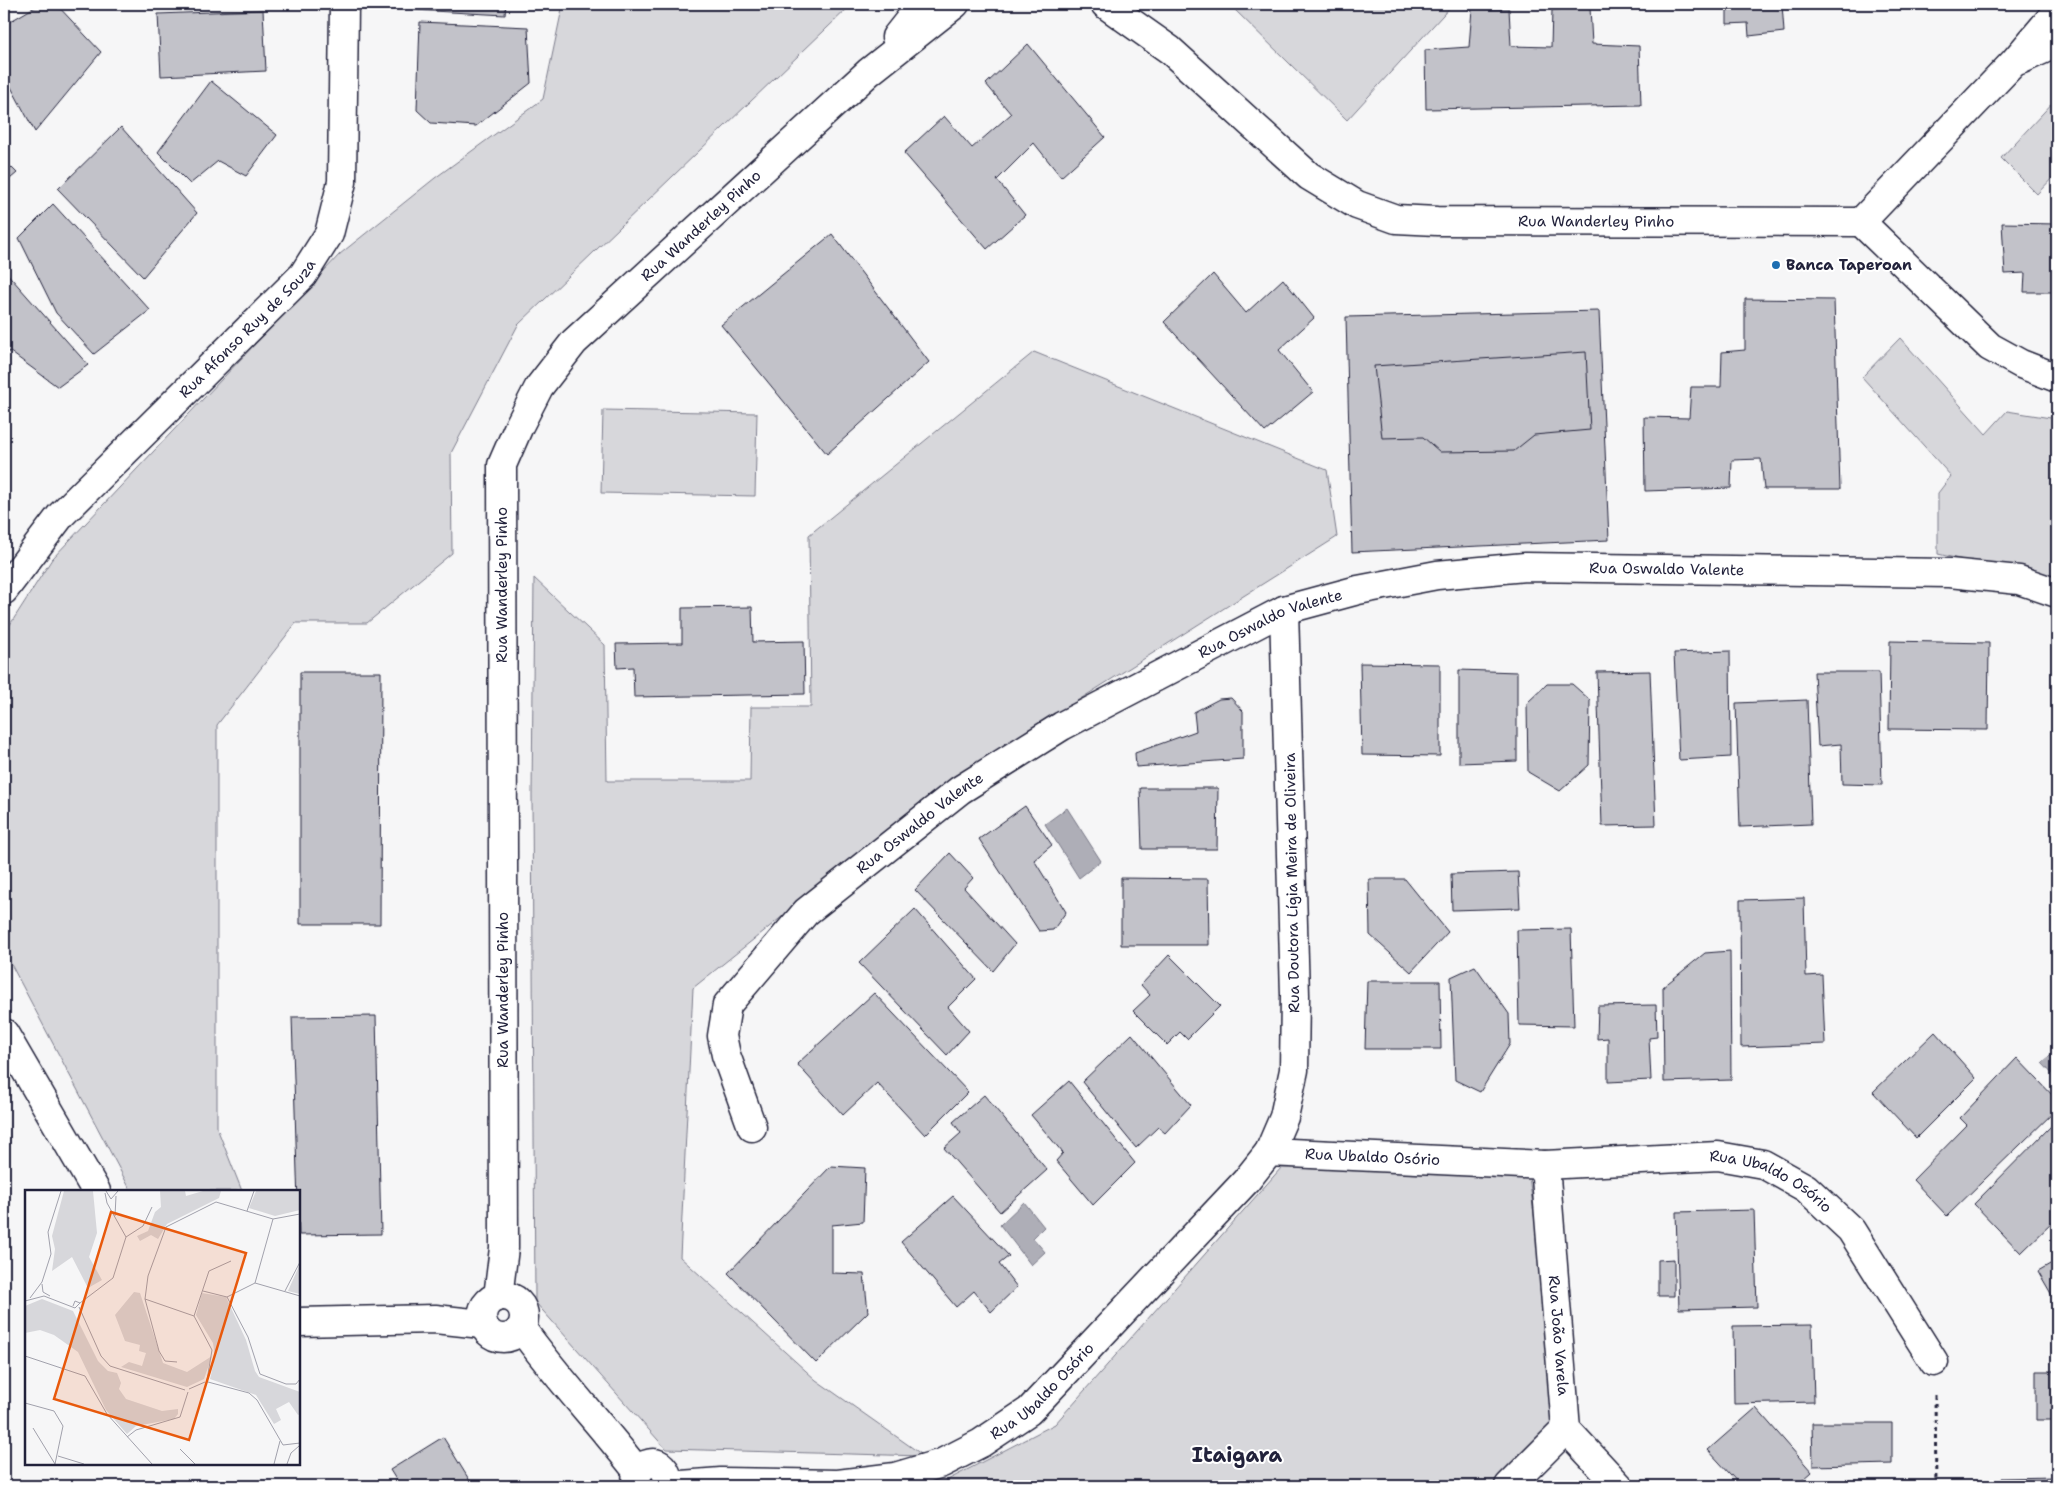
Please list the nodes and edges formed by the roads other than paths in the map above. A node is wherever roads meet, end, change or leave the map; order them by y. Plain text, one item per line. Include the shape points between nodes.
1 (344, 4) edge
2 (922, 4) edge
3 (955, 4) edge
4 (1105, 4) edge
5 (1132, 4) edge
6 (2057, 11) edge
7 (2057, 43) edge
8 (1170, 50) junction
9 (2014, 62) junction
10 (870, 72) junction
11 (1860, 222) junction
12 (2057, 378) edge
13 (4, 590) edge
14 (2057, 593) edge
15 (1284, 610) junction
16 (4, 1033) edge
17 (752, 1127) dead end
18 (1269, 1152) junction
19 (1545, 1165) junction
20 (95, 1190) edge
21 (493, 1307) junction
22 (300, 1322) edge
23 (517, 1333) junction
24 (1934, 1362) road end
25 (1566, 1429) junction
26 (651, 1477) edge
27 (1509, 1486) edge
28 (1619, 1486) edge

1 - 13 street, Rua Afonso Ruy de Souza via 342,182 329,234 303,275 61,515
2 - 10 street, Rua Wanderley Pinho
3 - 10 street, Rua Wanderley Pinho
4 - 8 street, Rua Wanderley Pinho
5 - 8 street, Rua Wanderley Pinho
6 - 9 street
7 - 9 street
8 - 11 street, Rua Wanderley Pinho via 1309,176 1357,204 1396,219 1437,222
9 - 11 street
10 - 21 street, Rua Wanderley Pinho via 574,342 539,388 502,465 504,1248
11 - 12 street via 1990,347 2020,364
14 - 15 street, Rua Oswaldo Valente via 2019,580 1949,573 1525,567 1437,575 1358,590
15 - 17 street, Rua Oswaldo Valente via 1062,726 960,790 806,912 727,1006 722,1036
15 - 18 street, Rua Doutora Lígia Meira de Oliveira via 1296,996 1294,1070 1284,1117
16 - 20 street
18 - 19 street, Rua Ubaldo Osório
18 - 26 street, Rua Ubaldo Osório via 1246,1181 1029,1411 981,1443 942,1463 895,1477 838,1484
19 - 24 street, Rua Ubaldo Osório via 1718,1156 1763,1164 1806,1188 1851,1230
19 - 25 street, Rua João Varela
21 - 22 street via 435,1319
21 - 23 street via 490,1334 500,1339
21 - 23 street via 521,1304 525,1316
23 - 26 street
25 - 27 street
25 - 28 street

